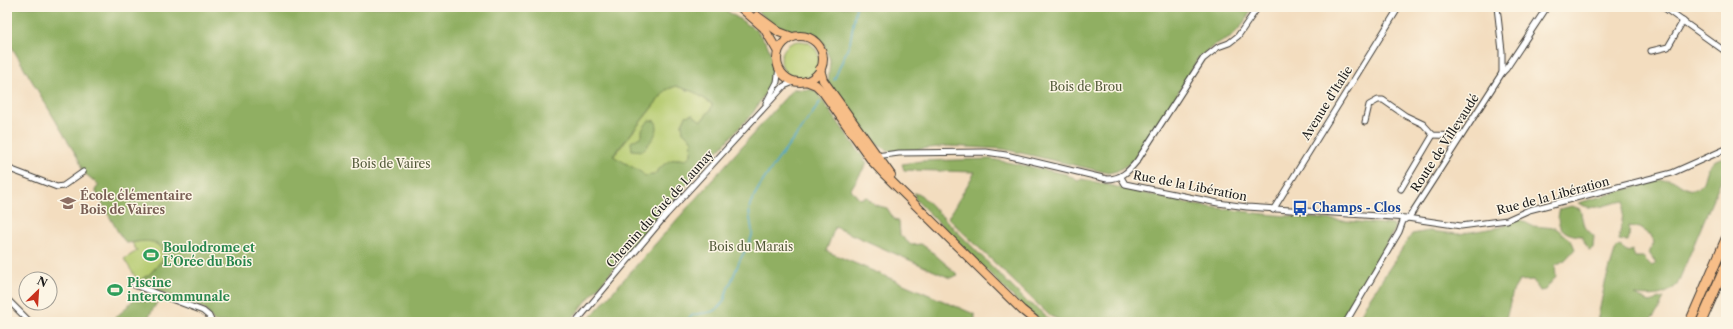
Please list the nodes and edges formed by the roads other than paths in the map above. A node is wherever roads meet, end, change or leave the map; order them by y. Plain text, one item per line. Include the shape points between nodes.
1 (741, 7) edge
2 (1258, 7) edge
3 (1398, 7) edge
4 (1497, 7) edge
5 (1547, 7) edge
6 (1663, 7) edge
7 (1683, 21) junction
8 (792, 37) junction
9 (1651, 51) dead end
10 (778, 52) junction
11 (1726, 52) edge
12 (779, 66) junction
13 (820, 69) junction
14 (1502, 72) junction
15 (796, 81) junction
16 (806, 81) junction
17 (762, 111) junction
18 (1365, 122) dead end
19 (848, 128) junction
20 (1433, 135) junction
21 (1461, 136) junction
22 (1726, 149) edge
23 (877, 156) junction
24 (7, 168) edge
25 (83, 172) dead end
26 (1121, 177) junction
27 (1401, 188) dead end
28 (903, 193) junction
29 (1273, 210) junction
30 (1407, 218) junction
31 (1726, 239) edge
32 (1726, 265) edge
33 (134, 285) dead end
34 (7, 299) edge
35 (30, 322) edge
36 (212, 322) edge
37 (576, 322) edge
38 (1037, 322) edge
39 (1346, 322) edge
40 (1690, 322) edge
41 (1701, 322) edge

1 - 8 main road via 779,32
1 - 10 main road via 764,28
2 - 26 street via 1238,36 1203,59 1137,161 1128,173
3 - 29 street, Avenue d'Italie
4 - 14 street
5 - 14 street, Route de Villevaudé
6 - 7 street
7 - 9 street via 1668,47
7 - 11 street
8 - 10 main road
8 - 13 main road via 808,37 815,42 823,55
10 - 12 main road
12 - 15 main road via 789,78
12 - 17 street, Chemin du Gué de Launay via 777,82
13 - 16 main road
13 - 23 main road via 823,80
14 - 21 street, Route de Villevaudé
15 - 16 main road
15 - 17 street, Chemin du Gué de Launay via 784,86
16 - 19 main road via 816,85 823,92
17 - 37 street, Chemin du Gué de Launay via 651,232
18 - 20 street via 1369,105 1383,100 1423,124
19 - 23 street via 872,155
19 - 28 main road via 872,162
20 - 21 street
20 - 27 street
21 - 30 street, Route de Villevaudé
22 - 30 street, Rue de la Libération via 1672,173 1530,210 1507,220 1461,226
23 - 26 street via 899,153 986,152 1106,179
23 - 28 main road
24 - 25 street via 57,187 63,186
26 - 29 street, Rue de la Libération via 1125,184 1218,203
28 - 38 main road
29 - 30 street, Rue de la Libération
30 - 39 street, Route de Villevaudé via 1403,220 1399,232
31 - 40 highway
32 - 41 highway
33 - 36 street via 203,311
34 - 35 street

